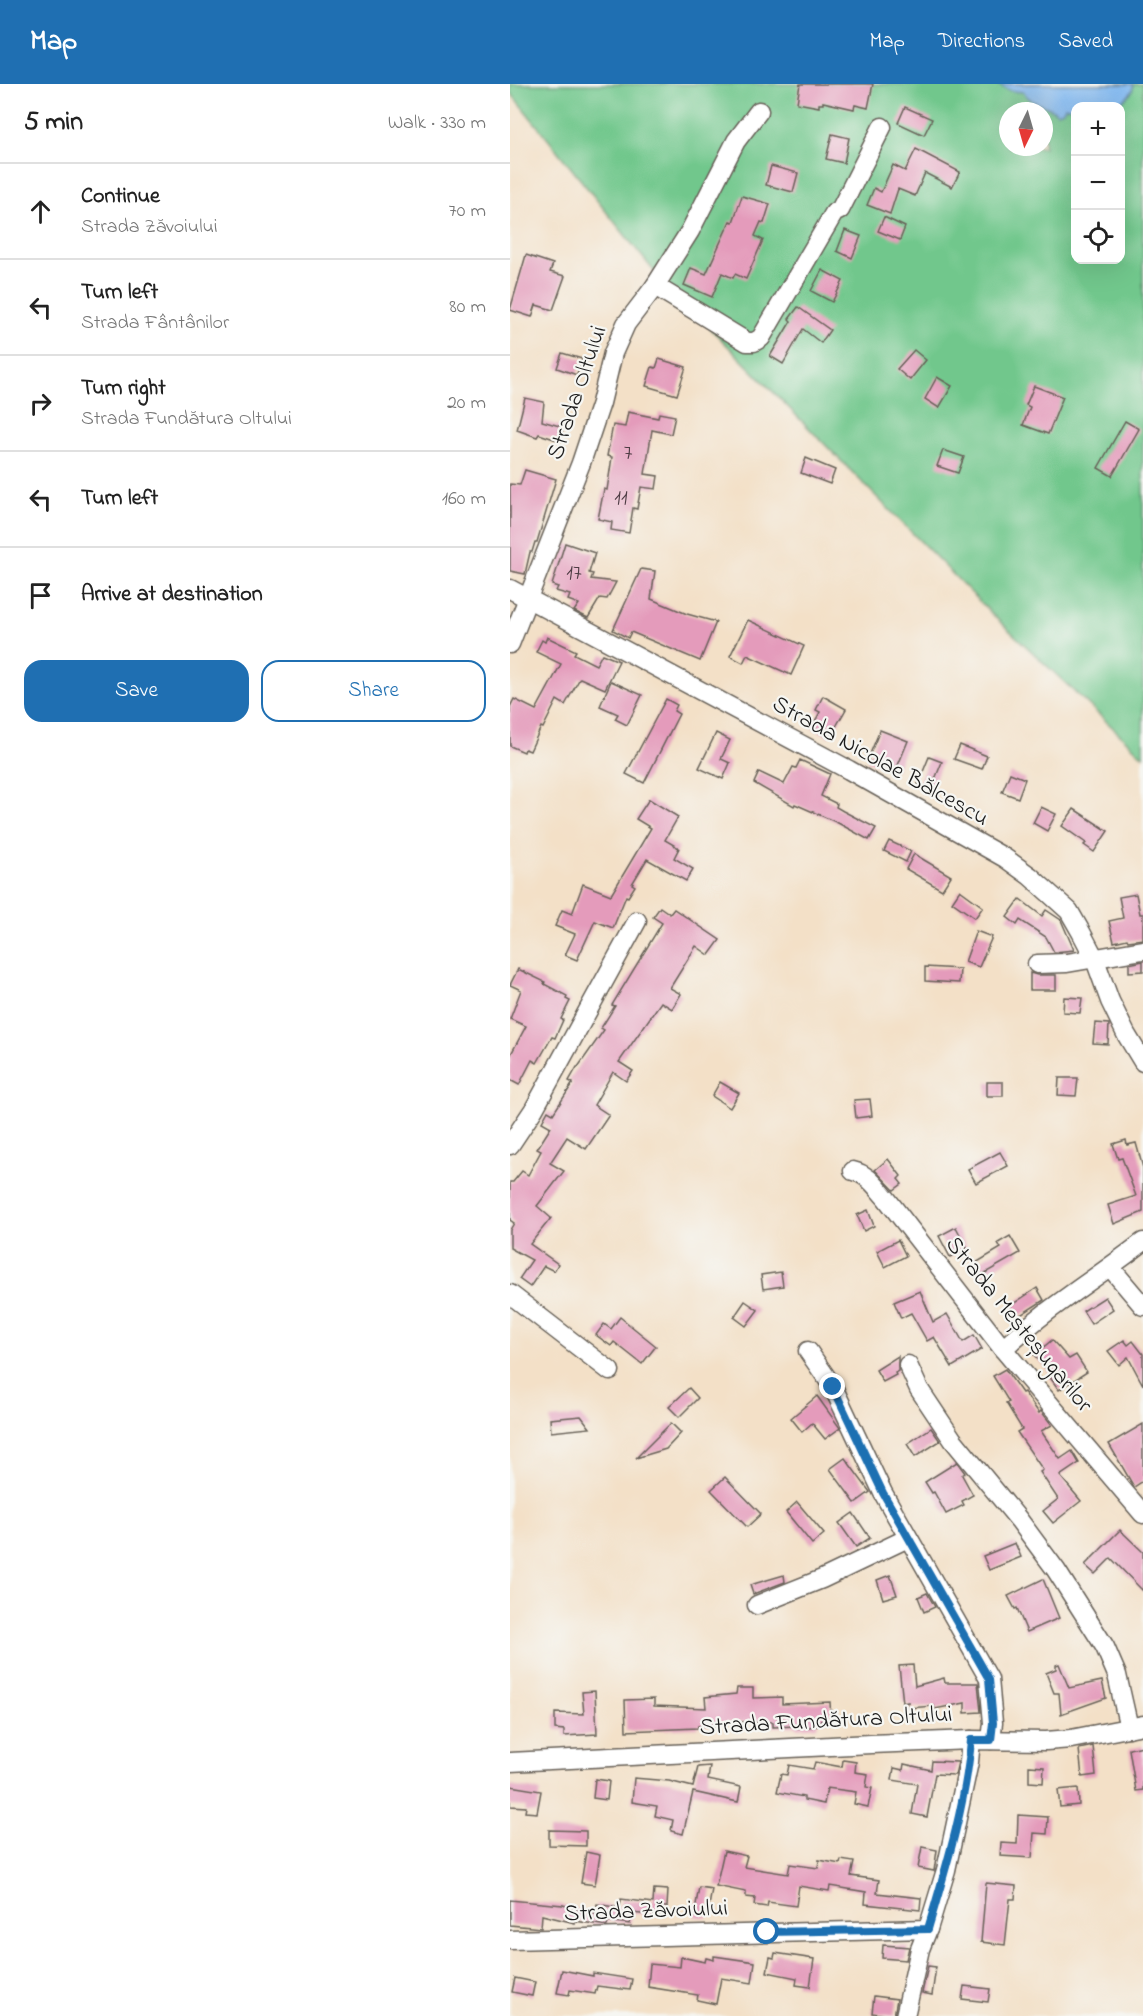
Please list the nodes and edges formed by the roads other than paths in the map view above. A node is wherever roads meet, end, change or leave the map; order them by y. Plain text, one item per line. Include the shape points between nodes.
1 (759, 111) dead end
2 (882, 127) dead end
3 (655, 286) junction
4 (510, 589) edge
5 (528, 599) junction
6 (510, 645) edge
7 (637, 921) dead end
8 (1143, 950) edge
9 (1094, 957) junction
10 (1037, 964) dead end
11 (1143, 1062) edge
12 (510, 1145) edge
13 (853, 1171) dead end
14 (1143, 1242) edge
15 (1110, 1268) junction
16 (510, 1294) edge
17 (1143, 1306) edge
18 (1003, 1349) junction
19 (808, 1351) dead end
20 (908, 1365) dead end
21 (610, 1371) dead end
22 (1143, 1514) edge
23 (908, 1538) junction
24 (757, 1605) dead end
25 (1136, 1726) edge
26 (971, 1740) junction
27 (991, 1740) junction
28 (510, 1762) edge
29 (928, 1929) junction
30 (510, 1940) edge
31 (905, 2016) edge

1 - 3 street, Strada Oltului via 736,141 690,231
2 - 3 street via 840,210 834,213 761,338 747,342
3 - 5 street, Strada Oltului via 626,324 614,353 581,463
4 - 5 street, Strada Nicolae Bălcescu
5 - 6 street, Strada Oltului
5 - 9 street, Strada Nicolae Bălcescu via 1005,858 1069,911
7 - 12 street via 534,1109
8 - 9 street
9 - 10 street
9 - 11 street, Strada Nicolae Bălcescu via 1110,1001
13 - 18 street, Strada Meșteșugarilor via 868,1178 886,1198
14 - 15 street
15 - 17 street
15 - 18 street via 1054,1306
16 - 21 street
18 - 22 street, Strada Meșteșugarilor
19 - 23 street via 833,1387
20 - 25 street via 953,1440 1056,1570 1105,1647
23 - 24 street
23 - 27 street via 989,1679
25 - 27 street, Strada Fundătura Oltului via 1071,1739
26 - 27 street, Strada Fundătura Oltului
26 - 28 street, Strada Fundătura Oltului
26 - 29 street via 946,1870
29 - 30 street, Strada Zăvoiului
29 - 31 street

